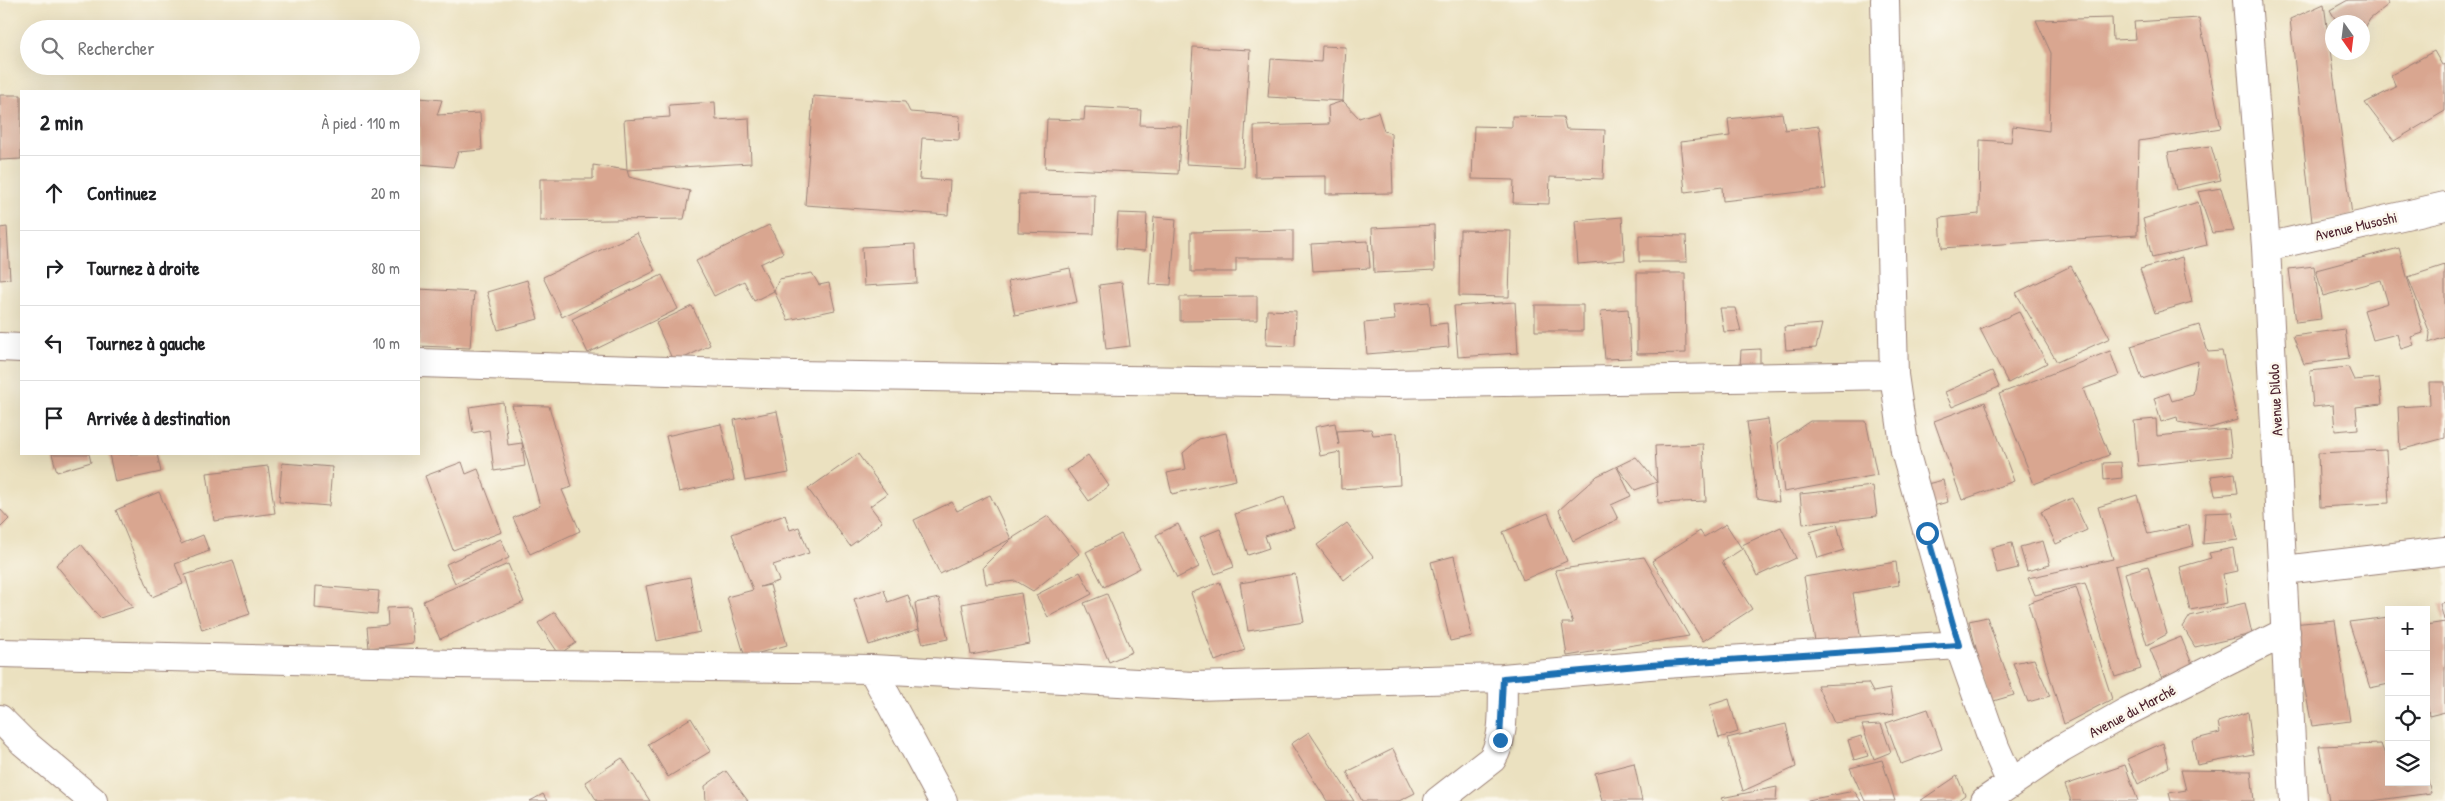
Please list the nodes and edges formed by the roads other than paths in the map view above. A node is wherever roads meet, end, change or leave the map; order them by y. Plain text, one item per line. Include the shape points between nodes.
1 (1885, 0) edge
2 (2247, 0) edge
3 (2445, 206) edge
4 (2266, 247) junction
5 (0, 347) edge
6 (20, 348) edge
7 (420, 363) edge
8 (1894, 375) junction
9 (2445, 551) edge
10 (2284, 570) junction
11 (2286, 632) junction
12 (1959, 645) junction
13 (0, 653) edge
14 (872, 669) junction
15 (1503, 678) junction
16 (0, 719) edge
17 (2011, 783) junction
18 (93, 801) edge
19 (943, 801) edge
20 (1438, 801) edge
21 (1985, 801) edge
22 (2294, 801) edge

1 - 8 street
2 - 4 street, Avenue Dilolo
3 - 4 street, Avenue Musoshi
4 - 10 street, Avenue Dilolo
5 - 6 street
7 - 8 street via 794,375 1388,384
8 - 12 street via 1906,451
9 - 10 street
10 - 11 street, Avenue Dilolo
11 - 17 street, Avenue du Marché via 2128,711 2061,749
11 - 22 street, Avenue Dilolo
12 - 15 street
12 - 17 street via 1994,747
13 - 14 street via 455,664
14 - 15 street via 1194,686
14 - 19 street
15 - 20 street via 1497,751 1492,759
16 - 18 street
17 - 21 street, Avenue du Marché

